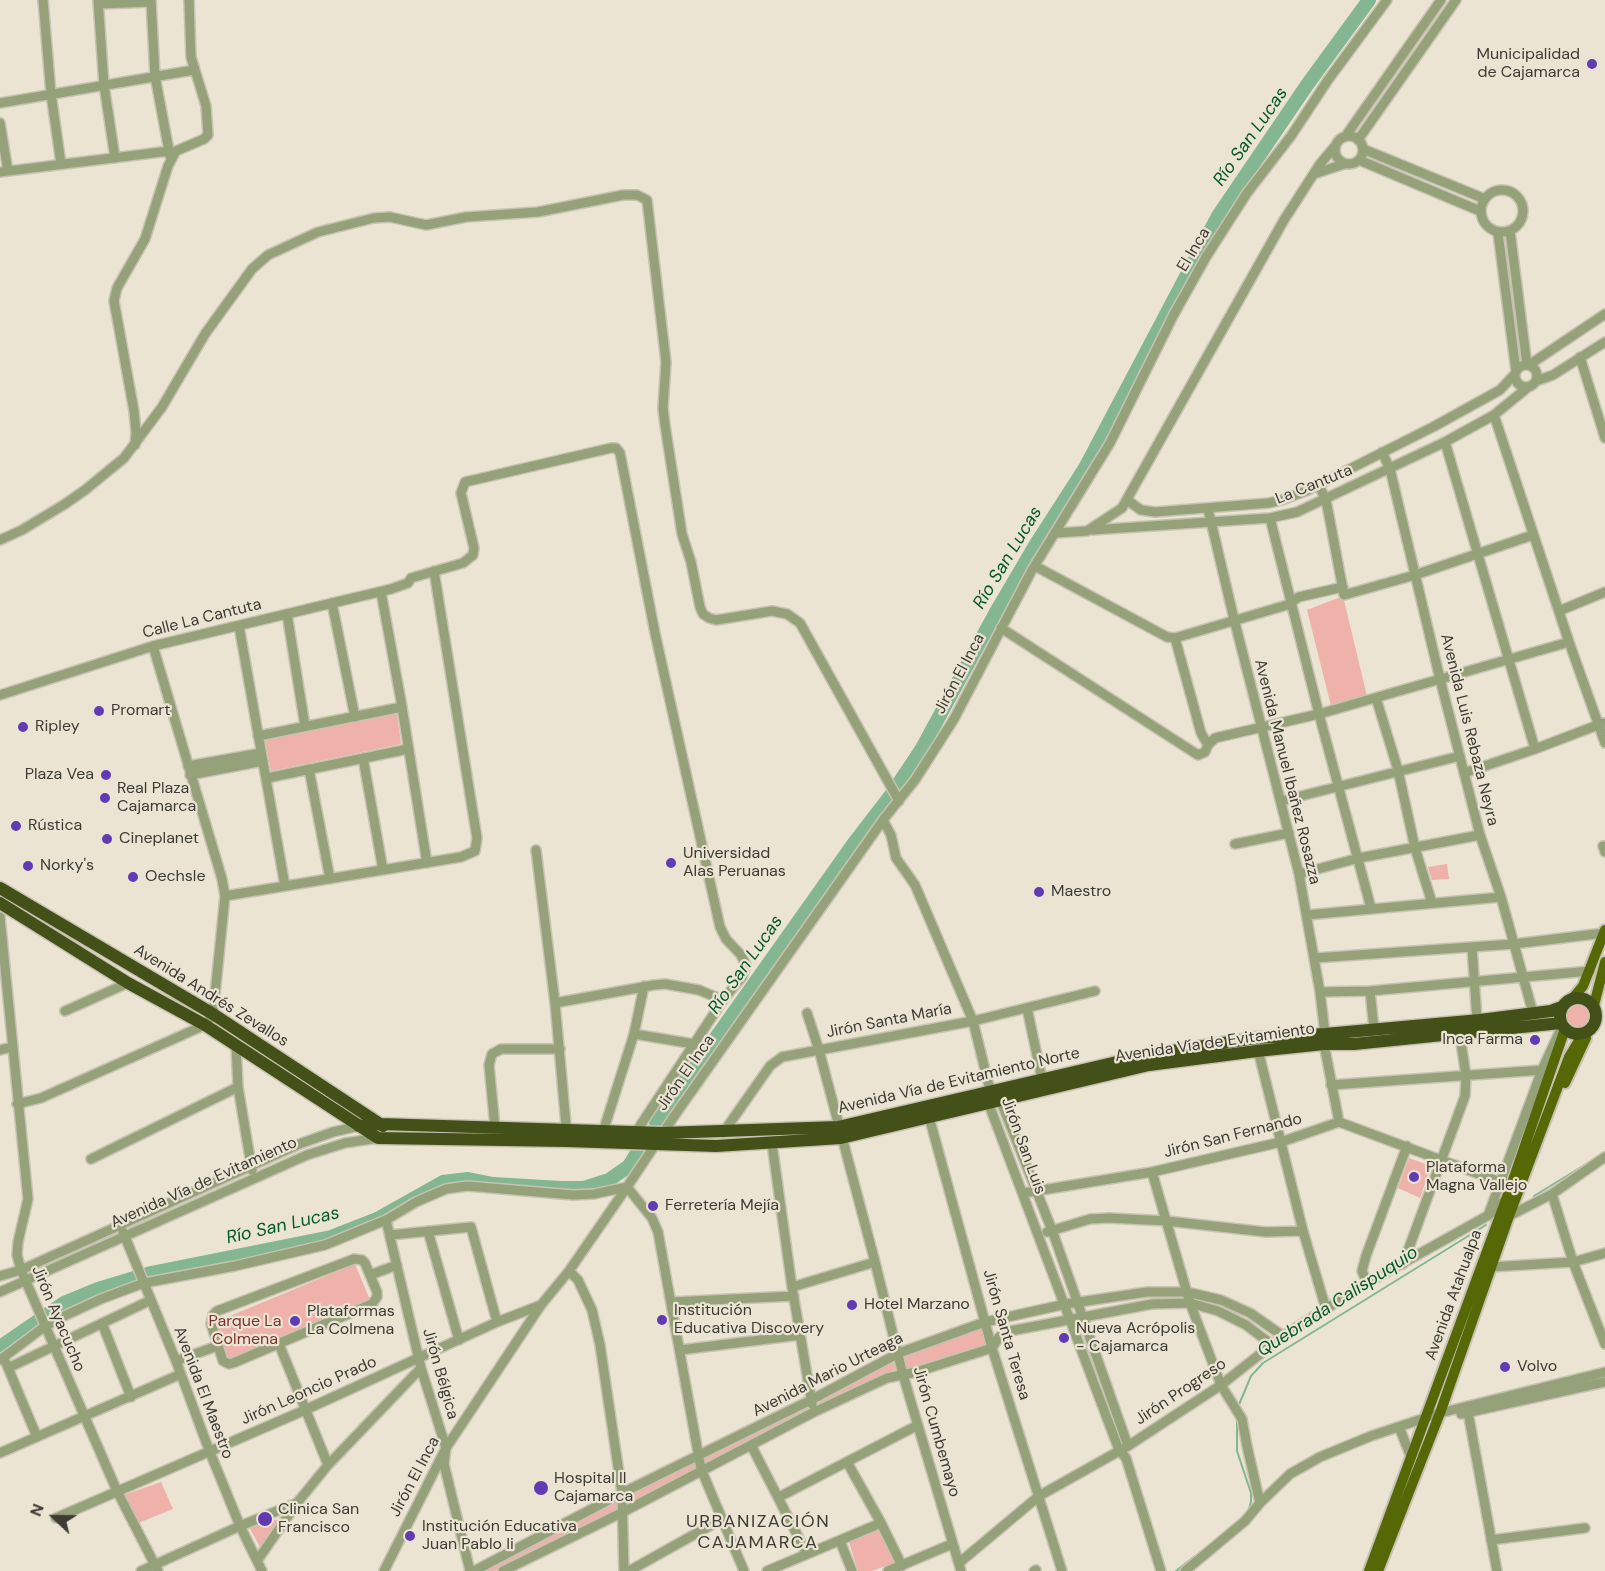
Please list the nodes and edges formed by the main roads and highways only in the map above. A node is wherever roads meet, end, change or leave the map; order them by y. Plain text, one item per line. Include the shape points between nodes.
1 (0, 888) edge
2 (0, 903) edge
3 (1604, 931) edge
4 (1605, 962) edge
5 (1573, 998) junction
6 (1562, 1007) junction
7 (1595, 1018) edge
8 (209, 1020) junction
9 (1563, 1026) junction
10 (1459, 1028) junction
11 (1324, 1039) junction
12 (1118, 1066) junction
13 (993, 1097) junction
14 (380, 1124) junction
15 (359, 1126) junction
16 (839, 1132) junction
17 (567, 1136) junction
18 (402, 1137) junction
19 (378, 1138) joint
20 (634, 1139) junction
21 (656, 1139) junction
22 (772, 1144) joint
23 (1486, 1266) junction
24 (1369, 1571) edge
25 (1378, 1571) edge

1 - 8 highway, Avenida Andrés Zevallos
2 - 8 highway, Avenida Andrés Zevallos via 128,983
3 - 5 main road via 1590,971
4 - 7 main road, Avenida Atahualpa
5 - 6 highway
5 - 7 highway via 1585,998
6 - 9 highway
6 - 10 highway, Avenida Vía de Evitamiento Norte via 1477,1020
7 - 9 highway via 1575,1034
7 - 23 main road, Avenida Atahualpa via 1569,1057
8 - 14 highway, Avenida Andrés Zevallos
8 - 15 highway, Avenida Andrés Zevallos via 236,1045
9 - 10 highway, Avenida Vía de Evitamiento
9 - 23 main road, Avenida Atahualpa via 1506,1184 1505,1201
10 - 11 highway, Avenida Vía de Evitamiento Norte via 1374,1029
10 - 11 highway, Avenida Vía de Evitamiento via 1354,1044
11 - 12 highway, Avenida Vía de Evitamiento Norte via 1256,1044
12 - 13 highway, Avenida Vía de Evitamiento
12 - 13 highway, Avenida Vía de Evitamiento Norte via 1042,1079
13 - 16 highway, Avenida Vía de Evitamiento
14 - 15 highway, Avenida Vía de Evitamiento Norte
14 - 17 highway, Avenida Vía de Evitamiento Norte via 495,1127
14 - 18 highway, Avenida Andrés Zevallos
15 - 19 highway, Avenida Andrés Zevallos
16 - 21 highway, Avenida Vía de Evitamiento Norte via 723,1133
16 - 22 highway, Avenida Vía de Evitamiento
17 - 18 highway, Avenida Vía de Evitamiento Norte
17 - 20 highway, Avenida Vía de Evitamiento Norte
17 - 20 highway, Avenida Vía de Evitamiento Norte via 603,1132
18 - 19 highway, Avenida Vía de Evitamiento
20 - 21 highway, Avenida Vía de Evitamiento Norte
21 - 22 highway, Avenida Vía de Evitamiento Norte via 716,1146
23 - 24 main road, Avenida Atahualpa
23 - 25 main road, Avenida Atahualpa via 1438,1417

